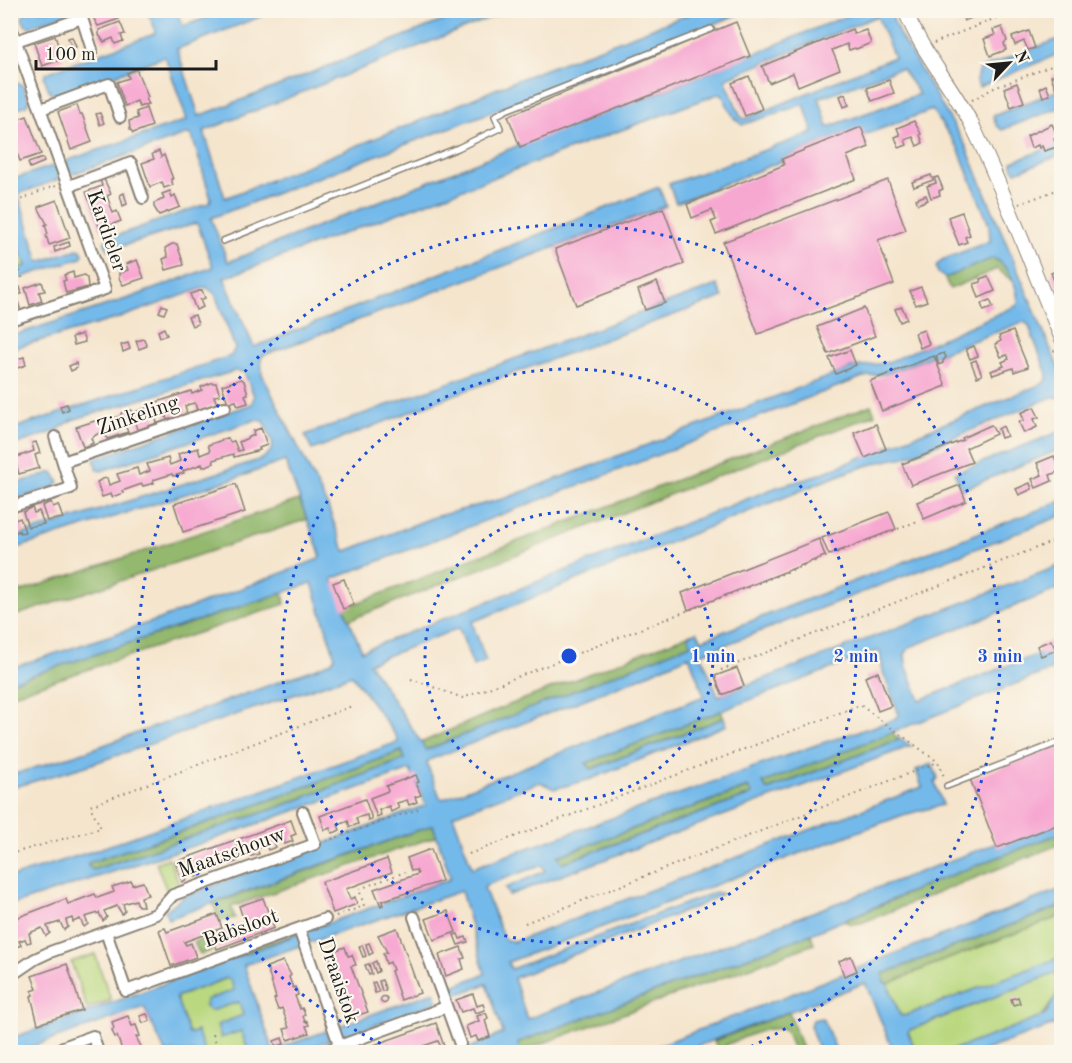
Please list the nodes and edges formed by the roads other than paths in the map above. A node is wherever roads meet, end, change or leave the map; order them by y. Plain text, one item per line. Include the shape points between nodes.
1 (905, 10) edge
2 (10, 25) edge
3 (711, 29) dead end
4 (16, 41) junction
5 (93, 50) dead end
6 (41, 109) junction
7 (120, 117) dead end
8 (69, 186) junction
9 (143, 198) dead end
10 (223, 241) dead end
11 (10, 320) edge
12 (1057, 343) edge
13 (225, 407) dead end
14 (56, 437) dead end
15 (63, 462) junction
16 (10, 507) edge
17 (1062, 741) edge
18 (947, 786) road end
19 (303, 812) dead end
20 (414, 918) dead end
21 (325, 919) road end
22 (299, 929) junction
23 (106, 932) junction
24 (10, 976) edge
25 (445, 1004) junction
26 (339, 1043) junction
27 (460, 1044) dead end
28 (65, 1053) edge
29 (99, 1053) edge
30 (323, 1053) edge

1 - 12 street via 981,143
2 - 4 street, Kardieler
3 - 10 lane via 506,110 495,116 500,128 458,148
4 - 5 street via 82,18
4 - 6 street, Kardieler
6 - 7 street via 109,84
6 - 8 street, Kardieler
8 - 9 street, Kardieler via 131,163
8 - 11 street, Kardieler via 105,289
13 - 15 street, Zinkeling
14 - 15 street
15 - 16 street via 71,488
17 - 18 lane
19 - 23 street, Maatschouw via 315,844 173,895 156,914
20 - 25 street
21 - 22 street, Babsloot
22 - 23 street, Babsloot via 126,991
22 - 26 street, Draaistok
23 - 24 street via 50,951
25 - 26 street, Draaistok
25 - 27 street
26 - 30 street, Draaistok
28 - 29 street via 63,1047 93,1036

